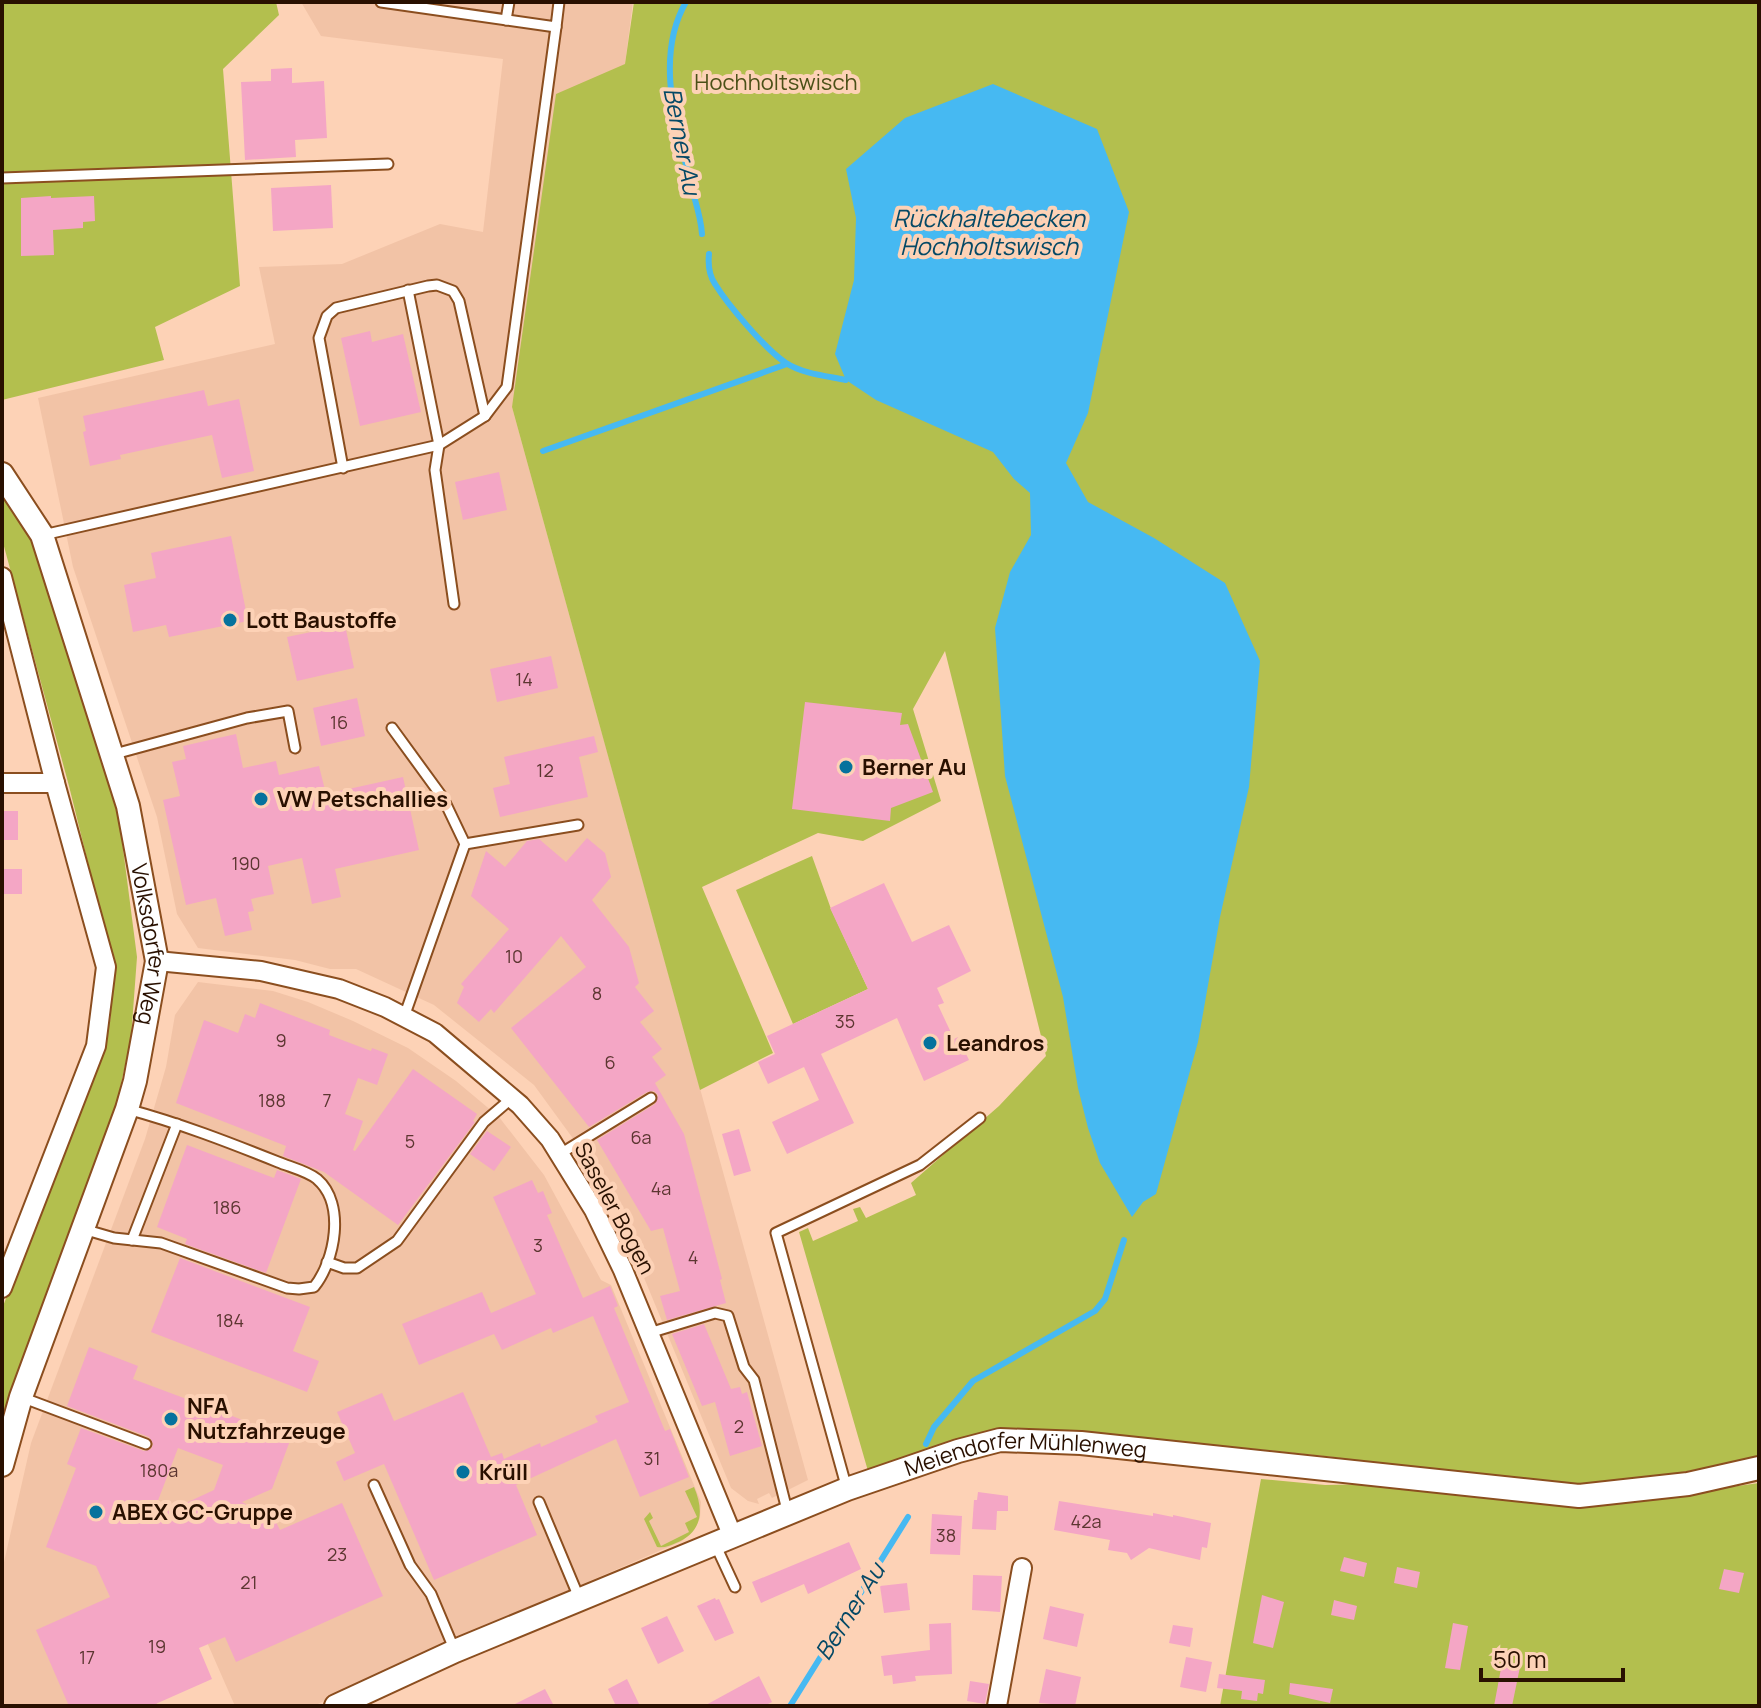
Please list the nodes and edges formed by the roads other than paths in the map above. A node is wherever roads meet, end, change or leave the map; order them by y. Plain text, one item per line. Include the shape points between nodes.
1 (381, 2) edge
2 (509, 2) edge
3 (559, 2) edge
4 (453, 7) edge
5 (506, 20) junction
6 (556, 27) junction
7 (388, 164) dead end
8 (2, 178) edge
9 (408, 290) junction
10 (485, 416) junction
11 (439, 445) junction
12 (343, 468) junction
13 (2, 474) edge
14 (42, 535) junction
15 (2, 577) edge
16 (454, 604) dead end
17 (392, 728) dead end
18 (295, 748) dead end
19 (111, 755) junction
20 (2, 783) edge
21 (55, 783) junction
22 (578, 825) dead end
23 (465, 844) junction
24 (157, 961) junction
25 (404, 1017) junction
26 (512, 1098) junction
27 (651, 1098) dead end
28 (127, 1109) junction
29 (980, 1118) dead end
30 (177, 1124) junction
31 (560, 1154) junction
32 (83, 1229) junction
33 (132, 1240) junction
34 (327, 1262) junction
35 (2, 1288) edge
36 (649, 1333) junction
37 (21, 1397) junction
38 (146, 1444) dead end
39 (2, 1465) edge
40 (1759, 1468) edge
41 (374, 1485) dead end
42 (847, 1489) junction
43 (539, 1502) dead end
44 (788, 1514) junction
45 (724, 1540) junction
46 (1022, 1568) dead end
47 (735, 1587) dead end
48 (580, 1600) junction
49 (455, 1651) junction
50 (336, 1706) edge
51 (997, 1706) edge

1 - 4 lane
2 - 5 lane
3 - 6 lane
4 - 5 lane
5 - 6 lane
6 - 10 lane via 507,387
7 - 8 lane
9 - 10 lane via 437,285 453,291
9 - 11 lane
9 - 12 lane via 336,308 321,328 319,351
10 - 11 lane
11 - 12 lane
11 - 16 lane via 435,470
12 - 14 lane
13 - 14 street, Volksdorfer Weg
14 - 19 street, Volksdorfer Weg
15 - 21 street, Volksdorfer Weg
17 - 23 lane via 443,798
18 - 19 lane via 288,711
19 - 24 street, Volksdorfer Weg via 128,806
20 - 21 street
21 - 35 street, Volksdorfer Weg via 106,967 96,1046
22 - 23 lane
23 - 25 lane
24 - 25 street, Saseler Bogen via 261,971 339,989
24 - 28 street, Volksdorfer Weg
25 - 26 street, Saseler Bogen via 435,1033
26 - 31 street, Saseler Bogen
26 - 34 lane via 484,1122 397,1241 357,1268
27 - 31 lane
28 - 30 lane
28 - 32 street, Volksdorfer Weg
29 - 42 lane via 920,1165 776,1233
30 - 33 lane
30 - 34 lane via 318,1180 337,1222
31 - 36 street, Saseler Bogen via 594,1210
32 - 33 lane
32 - 37 street, Volksdorfer Weg
33 - 34 lane via 161,1243 299,1289 314,1287
36 - 44 lane via 715,1313 728,1316 744,1367 754,1380
36 - 45 street, Saseler Bogen
37 - 38 lane
37 - 39 street, Volksdorfer Weg
40 - 42 street, Meiendorfer Mühlenweg via 1688,1484 1579,1496 1081,1443 1000,1440
41 - 49 lane
42 - 44 street, Meiendorfer Mühlenweg
43 - 48 lane
44 - 45 street, Meiendorfer Mühlenweg
45 - 47 lane
45 - 48 street, Meiendorfer Mühlenweg
46 - 51 street
48 - 49 street, Meiendorfer Mühlenweg
49 - 50 street, Meiendorfer Mühlenweg

